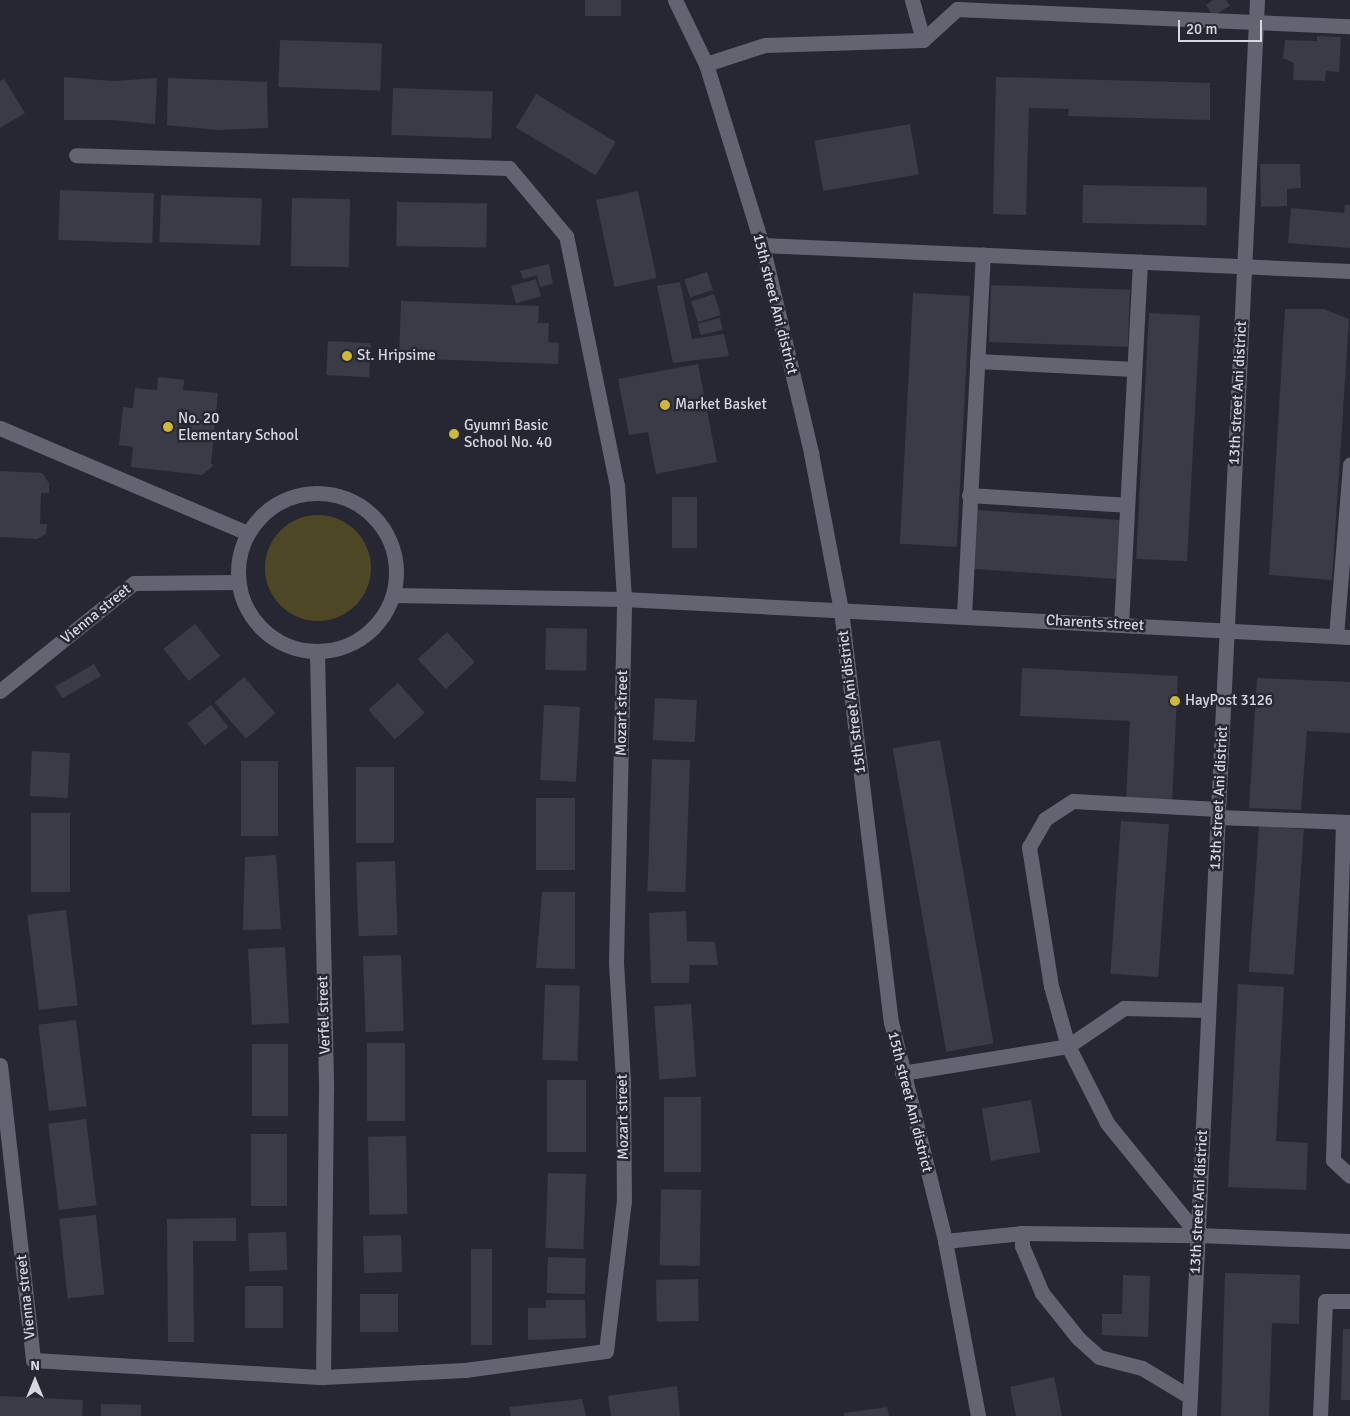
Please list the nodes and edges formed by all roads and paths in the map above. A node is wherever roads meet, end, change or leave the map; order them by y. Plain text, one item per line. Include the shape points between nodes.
1 (675, 0) edge
2 (912, 0) edge
3 (1257, 0) edge
4 (1256, 20) junction
5 (1350, 26) edge
6 (923, 40) junction
7 (706, 64) junction
8 (76, 155) dead end
9 (762, 245) junction
10 (983, 254) junction
11 (1140, 262) junction
12 (1244, 266) junction
13 (1350, 271) edge
14 (977, 361) junction
15 (1134, 369) junction
16 (0, 428) edge
17 (1350, 464) edge
18 (969, 495) junction
19 (1126, 505) junction
20 (247, 533) junction
21 (238, 582) junction
22 (394, 595) junction
23 (624, 599) junction
24 (841, 610) junction
25 (964, 615) junction
26 (1120, 625) junction
27 (1227, 630) junction
28 (1343, 637) edge
29 (318, 652) junction
30 (0, 691) edge
31 (1218, 813) junction
32 (1346, 822) edge
33 (1208, 1010) junction
34 (1068, 1046) junction
35 (1343, 1054) edge
36 (0, 1065) edge
37 (902, 1073) junction
38 (1350, 1176) edge
39 (1022, 1233) junction
40 (1198, 1235) junction
41 (945, 1241) junction
42 (1350, 1241) edge
43 (1350, 1301) edge
44 (323, 1377) junction
45 (1190, 1397) junction
46 (978, 1416) edge
47 (1189, 1416) edge
48 (1320, 1416) edge

1 - 7 street, 15th street Ani district
2 - 6 street
3 - 4 street, 13th street Ani district
4 - 5 street
4 - 6 street via 956,9
4 - 12 street, 13th street Ani district
6 - 7 street via 765,45
7 - 9 street, 15th street Ani district
8 - 23 street via 509,168 566,236 617,486
9 - 10 street
9 - 24 street, 15th street Ani district via 811,453
10 - 11 street
10 - 14 street
11 - 12 street
11 - 15 street
12 - 13 street
12 - 27 street, 13th street Ani district
14 - 15 street
14 - 18 street
15 - 19 street
16 - 20 street
17 - 28 street
18 - 19 street
18 - 25 street
19 - 26 street
20 - 21 street via 239,557
20 - 22 street via 264,513 285,499 310,493 336,495 360,505 379,522 392,544 397,569
21 - 29 street via 244,604 256,624 274,639 294,648
21 - 30 street, Vienna street via 134,583
22 - 23 street, Charents street
22 - 29 street via 383,618 365,636 342,648
23 - 24 street, Charents street
23 - 44 street, Mozart street via 616,960 623,1080 624,1201 606,1351 465,1370
24 - 25 street, Charents street
24 - 37 street, 15th street Ani district via 891,1022
25 - 26 street, Charents street
26 - 27 street, Charents street
27 - 28 street, Charents street
27 - 31 street, 13th street Ani district
29 - 44 street, Verfel street via 326,1092
31 - 32 street
31 - 33 street, 13th street Ani district
31 - 34 street via 1073,802 1045,819 1029,847 1052,986
32 - 35 street
33 - 34 street via 1124,1008
33 - 40 street, 13th street Ani district
34 - 37 street
34 - 40 street via 1107,1123
35 - 38 street via 1333,1160
36 - 44 street, Vienna street via 33,1360
37 - 41 street, 15th street Ani district
39 - 40 street
39 - 41 street
39 - 45 street via 1022,1246 1042,1292 1078,1338 1099,1357 1142,1368
40 - 42 street
40 - 45 street, 13th street Ani district
41 - 46 street, 15th street Ani district
43 - 48 street via 1325,1301
45 - 47 street, 13th street Ani district

